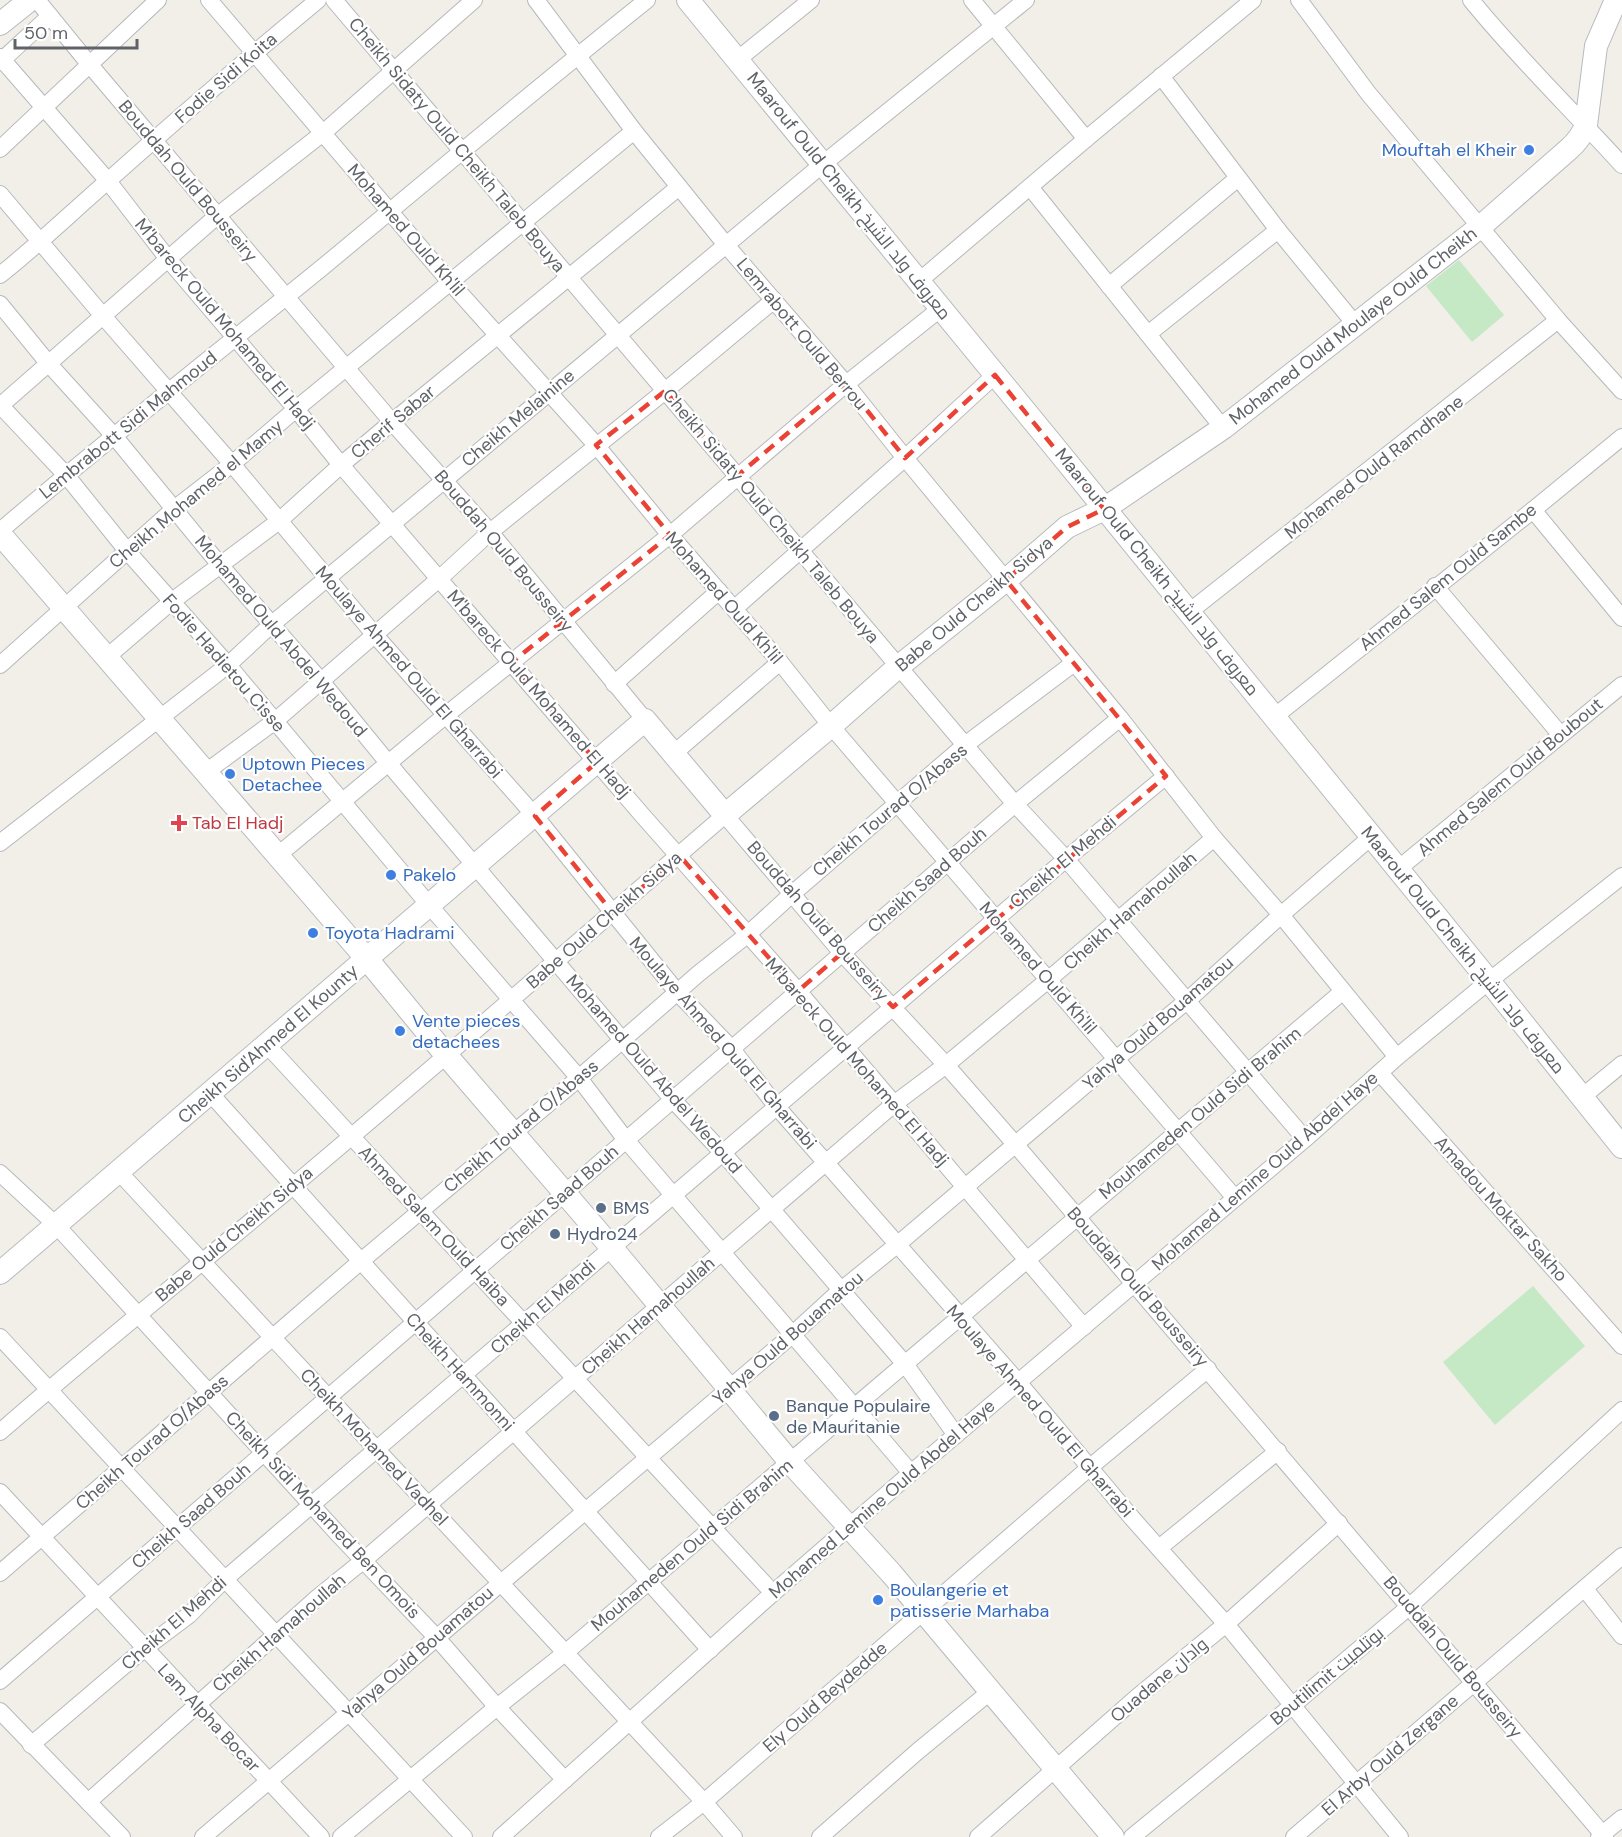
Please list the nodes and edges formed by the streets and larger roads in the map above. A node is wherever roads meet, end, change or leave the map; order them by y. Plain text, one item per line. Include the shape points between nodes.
1 (30, 0) edge
2 (37, 0) edge
3 (158, 0) edge
4 (209, 0) edge
5 (318, 0) edge
6 (334, 0) edge
7 (474, 0) edge
8 (536, 0) edge
9 (647, 0) edge
10 (688, 0) edge
11 (811, 0) edge
12 (972, 0) edge
13 (1026, 0) edge
14 (1253, 0) edge
15 (1299, 0) edge
16 (1471, 0) edge
17 (1616, 0) edge
18 (50, 16) junction
19 (0, 24) edge
20 (993, 25) junction
21 (254, 53) junction
22 (578, 54) junction
23 (1, 60) edge
24 (737, 60) junction
25 (90, 65) junction
26 (394, 70) junction
27 (1161, 76) junction
28 (45, 107) junction
29 (1586, 125) junction
30 (634, 131) junction
31 (323, 132) junction
32 (1086, 139) junction
33 (154, 141) junction
34 (0, 149) edge
35 (462, 152) junction
36 (822, 164) junction
37 (1622, 165) edge
38 (1238, 178) junction
39 (108, 181) junction
40 (679, 187) junction
41 (1030, 187) junction
42 (0, 194) edge
43 (390, 212) junction
44 (217, 216) junction
45 (522, 223) junction
46 (1480, 227) junction
47 (1278, 230) junction
48 (41, 242) junction
49 (726, 245) junction
50 (168, 259) junction
51 (0, 275) edge
52 (569, 278) junction
53 (450, 282) junction
54 (918, 282) junction
55 (1109, 286) junction
56 (286, 297) junction
57 (774, 300) junction
58 (0, 304) edge
59 (940, 309) junction
60 (103, 316) junction
61 (1558, 320) junction
62 (1355, 324) junction
63 (498, 334) junction
64 (1148, 334) junction
65 (618, 336) junction
66 (236, 338) junction
67 (48, 363) junction
68 (346, 368) junction
69 (995, 375) junction
70 (846, 384) junction
71 (169, 390) junction
72 (665, 391) junction
73 (1622, 391) edge
74 (549, 392) junction
75 (0, 406) edge
76 (296, 409) junction
77 (392, 422) junction
78 (1223, 428) junction
79 (1622, 436) edge
80 (115, 437) junction
81 (596, 445) junction
82 (905, 458) junction
83 (232, 464) junction
84 (341, 465) junction
85 (66, 475) junction
86 (737, 476) junction
87 (444, 479) junction
88 (1104, 508) junction
89 (174, 509) junction
90 (1533, 510) junction
91 (279, 521) junction
92 (393, 523) junction
93 (490, 532) junction
94 (0, 533) edge
95 (669, 535) junction
96 (800, 551) junction
97 (128, 552) junction
98 (220, 566) junction
99 (440, 578) junction
100 (327, 579) junction
101 (1006, 580) junction
102 (1435, 586) junction
103 (719, 591) junction
104 (171, 602) junction
105 (64, 607) junction
106 (735, 608) junction
107 (1189, 612) junction
108 (1622, 618) edge
109 (564, 620) junction
110 (271, 625) junction
111 (374, 634) junction
112 (107, 657) junction
113 (780, 662) junction
114 (511, 663) junction
115 (1074, 663) junction
116 (0, 665) edge
117 (228, 665) junction
118 (898, 667) junction
119 (321, 681) junction
120 (614, 684) junction
121 (1622, 685) edge
122 (446, 715) junction
123 (1274, 717) junction
124 (1120, 718) junction
125 (160, 719) junction
126 (645, 720) junction
127 (274, 721) junction
128 (831, 726) junction
129 (1560, 734) junction
130 (965, 745) junction
131 (673, 754) junction
132 (597, 762) junction
133 (388, 764) junction
134 (206, 772) junction
135 (1166, 776) junction
136 (343, 802) junction
137 (897, 803) junction
138 (1015, 804) junction
139 (725, 815) junction
140 (535, 816) junction
141 (1371, 837) junction
142 (1214, 838) junction
143 (0, 843) edge
144 (679, 855) junction
145 (277, 856) junction
146 (1066, 859) junction
147 (947, 862) junction
148 (475, 866) junction
149 (1398, 869) junction
150 (1622, 876) edge
151 (792, 894) junction
152 (429, 905) junction
153 (613, 914) junction
154 (1281, 915) junction
155 (996, 919) junction
156 (1118, 921) junction
157 (747, 935) junction
158 (842, 953) junction
159 (367, 959) junction
160 (556, 962) junction
161 (1048, 980) junction
162 (1489, 981) junction
163 (798, 991) junction
164 (677, 992) junction
165 (1342, 992) junction
166 (1188, 1000) junction
167 (511, 1002) junction
168 (893, 1007) junction
169 (621, 1039) junction
170 (267, 1045) junction
171 (731, 1048) junction
172 (846, 1048) junction
173 (446, 1055) junction
174 (1397, 1058) junction
175 (1116, 1059) junction
176 (1622, 1064) edge
177 (946, 1065) junction
178 (1380, 1072) junction
179 (1248, 1073) junction
180 (579, 1078) junction
181 (210, 1093) junction
182 (1582, 1097) junction
183 (673, 1100) junction
184 (894, 1104) junction
185 (777, 1107) junction
186 (513, 1132) junction
187 (1177, 1132) junction
188 (351, 1136) junction
189 (1305, 1139) junction
190 (626, 1140) junction
191 (1015, 1144) junction
192 (1622, 1148) edge
193 (723, 1153) junction
194 (826, 1162) junction
195 (119, 1172) junction
196 (0, 1173) edge
197 (294, 1186) junction
198 (965, 1187) junction
199 (565, 1193) junction
200 (673, 1196) junction
201 (1235, 1198) junction
202 (772, 1210) junction
203 (420, 1211) junction
204 (1077, 1217) junction
205 (56, 1225) junction
206 (898, 1244) junction
207 (612, 1248) junction
208 (722, 1252) junction
209 (1026, 1260) junction
210 (202, 1261) junction
211 (361, 1261) junction
212 (475, 1270) junction
213 (0, 1273) edge
214 (1135, 1284) junction
215 (840, 1290) junction
216 (660, 1305) junction
217 (138, 1314) junction
218 (960, 1317) junction
219 (416, 1322) junction
220 (524, 1323) junction
221 (1084, 1327) junction
222 (792, 1335) junction
223 (0, 1337) edge
224 (273, 1337) junction
225 (1622, 1346) edge
226 (905, 1364) junction
227 (1208, 1369) junction
228 (463, 1375) junction
229 (575, 1378) junction
230 (1018, 1382) junction
231 (730, 1388) junction
232 (49, 1389) junction
233 (210, 1392) junction
234 (328, 1397) junction
235 (854, 1407) junction
236 (1620, 1416) edge
237 (514, 1431) junction
238 (0, 1432) edge
239 (956, 1435) junction
240 (377, 1449) junction
241 (1278, 1451) junction
242 (265, 1452) junction
243 (648, 1458) junction
244 (790, 1462) junction
245 (1089, 1467) junction
246 (122, 1468) junction
247 (911, 1473) junction
248 (0, 1492) edge
249 (312, 1504) junction
250 (428, 1505) junction
251 (585, 1511) junction
252 (1340, 1523) junction
253 (849, 1527) junction
254 (177, 1528) junction
255 (712, 1528) junction
256 (42, 1537) junction
257 (1159, 1548) junction
258 (1622, 1556) edge
259 (364, 1560) junction
260 (0, 1573) edge
261 (225, 1579) junction
262 (649, 1582) junction
263 (501, 1583) junction
264 (1585, 1589) junction
265 (773, 1593) junction
266 (97, 1597) junction
267 (1410, 1606) junction
268 (923, 1612) junction
269 (1226, 1624) junction
270 (277, 1635) junction
271 (1622, 1636) edge
272 (437, 1638) junction
273 (145, 1648) junction
274 (710, 1650) junction
275 (565, 1653) junction
276 (0, 1681) edge
277 (1473, 1682) junction
278 (991, 1691) junction
279 (197, 1704) junction
280 (1293, 1705) junction
281 (496, 1707) junction
282 (0, 1711) edge
283 (349, 1713) junction
284 (629, 1722) junction
285 (31, 1745) junction
286 (1055, 1767) junction
287 (410, 1779) junction
288 (565, 1780) junction
289 (268, 1781) junction
290 (1356, 1784) junction
291 (88, 1802) junction
292 (704, 1802) junction
293 (1622, 1818) edge
294 (1603, 1836) edge
295 (122, 1837) edge
296 (203, 1837) edge
297 (321, 1837) edge
298 (341, 1837) edge
299 (464, 1837) edge
300 (501, 1837) edge
301 (659, 1837) edge
302 (734, 1837) edge
303 (820, 1837) edge
304 (978, 1837) edge
305 (1113, 1837) edge
306 (1132, 1837) edge
307 (1294, 1837) edge
308 (1400, 1837) edge

1 - 19 street
2 - 18 street, Bouddah Ould Bousseiry
3 - 25 street
4 - 21 street, Mohamed Ould Kh'lil
5 - 21 street, Fodie Sidi Koita
6 - 26 street, Cheikh Sidaty Ould Cheikh Taleb Bouya
7 - 26 street
8 - 22 street, Lemrabott Ould Berrou
9 - 22 street, Lembrabott Sidi Mahmoud
10 - 24 street, Maarouf Ould Cheikh معروف ولد الشيخ
11 - 24 street
12 - 20 street
13 - 20 street, Cheikh Melainine
14 - 27 street
15 - 46 street via 1368,93
16 - 29 street
17 - 29 street via 1596,46
18 - 23 street
18 - 25 street, Bouddah Ould Bousseiry
20 - 32 street
20 - 36 street, Cheikh Melainine
21 - 31 street, Mohamed Ould Kh'lil
21 - 33 street, Fodie Sidi Koita
22 - 30 street, Lemrabott Ould Berrou
22 - 35 street, Lembrabott Sidi Mahmoud
23 - 28 street, M'bareck Ould Mohamed El Hadj
24 - 36 street, Maarouf Ould Cheikh معروف ولد الشيخ
25 - 28 street
25 - 33 street, Bouddah Ould Bousseiry
26 - 31 street
26 - 35 street, Cheikh Sidaty Ould Cheikh Taleb Bouya
27 - 32 street
27 - 38 street
28 - 34 street
28 - 39 street, M'bareck Ould Mohamed El Hadj
29 - 37 street
29 - 46 street, Mohamed Ould Moulaye Ould Cheikh via 1579,140
30 - 40 street, Lemrabott Ould Berrou
30 - 45 street, Cheikh Mohamed el Mamy
31 - 43 street, Mohamed Ould Kh'lil
31 - 44 street
32 - 41 street
33 - 39 street, Fodie Sidi Koita
33 - 44 street, Bouddah Ould Bousseiry
35 - 43 street, Lembrabott Sidi Mahmoud
35 - 45 street, Cheikh Sidaty Ould Cheikh Taleb Bouya
36 - 49 street, Cheikh Melainine
36 - 54 street, Maarouf Ould Cheikh معروف ولد الشيخ
38 - 47 street
38 - 55 street
39 - 48 street, Fodie Sidi Koita
39 - 50 street, M'bareck Ould Mohamed El Hadj
40 - 49 street, Lemrabott Ould Berrou
40 - 52 street, Cherif Sabar
41 - 54 street
41 - 55 street
42 - 48 street, Moulaye Ahmed Ould El Gharrabi
43 - 53 street, Mohamed Ould Kh'lil
43 - 56 street, Lembrabott Sidi Mahmoud
44 - 50 street
44 - 56 street, Bouddah Ould Bousseiry
45 - 52 street, Cheikh Sidaty Ould Cheikh Taleb Bouya
45 - 53 street, Cheikh Mohamed el Mamy
46 - 61 street
46 - 62 street, Mohamed Ould Moulaye Ould Cheikh
47 - 62 street
47 - 64 street
48 - 51 street, Fodie Sidi Koita
48 - 60 street, Moulaye Ahmed Ould El Gharrabi
49 - 57 street, Lemrabott Ould Berrou
49 - 65 street, Cheikh Melainine
50 - 60 street
50 - 66 street, M'bareck Ould Mohamed El Hadj
52 - 63 street, Cherif Sabar
52 - 65 street, Cheikh Sidaty Ould Cheikh Taleb Bouya
53 - 63 street, Mohamed Ould Kh'lil
53 - 68 street, Cheikh Mohamed el Mamy
54 - 59 street, Maarouf Ould Cheikh معروف ولد الشيخ
55 - 64 street
56 - 66 street, Lembrabott Sidi Mahmoud
56 - 68 street, Bouddah Ould Bousseiry
57 - 70 street, Lemrabott Ould Berrou
57 - 72 street
58 - 67 street, Mohamed Ould Abdel Wedoud
59 - 69 street, Maarouf Ould Cheikh معروف ولد الشيخ
59 - 70 street
60 - 67 street
60 - 71 street, Moulaye Ahmed Ould El Gharrabi
61 - 73 street
61 - 107 street, Mohamed Ould Ramdhane
62 - 78 street, Mohamed Ould Moulaye Ould Cheikh
63 - 74 street, Mohamed Ould Kh'lil
63 - 77 street, Cherif Sabar
64 - 78 street
65 - 72 street, Cheikh Sidaty Ould Cheikh Taleb Bouya
65 - 74 street, Cheikh Melainine
66 - 71 street, Lembrabott Sidi Mahmoud
66 - 76 street, M'bareck Ould Mohamed El Hadj
67 - 75 street
67 - 80 street, Mohamed Ould Abdel Wedoud
68 - 76 street, Cheikh Mohamed el Mamy
68 - 77 street, Bouddah Ould Bousseiry
69 - 82 street
69 - 88 street, Maarouf Ould Cheikh معروف ولد الشيخ
70 - 82 street, Lemrabott Ould Berrou
70 - 86 street
71 - 80 street, Lembrabott Sidi Mahmoud
71 - 83 street, Moulaye Ahmed Ould El Gharrabi
72 - 81 street
72 - 86 street, Cheikh Sidaty Ould Cheikh Taleb Bouya
74 - 81 street, Mohamed Ould Kh'lil
74 - 87 street, Cheikh Melainine
75 - 85 street, Fodie Hadietou Cisse
76 - 83 street, Cheikh Mohamed el Mamy
76 - 84 street, M'bareck Ould Mohamed El Hadj
77 - 84 street, Cherif Sabar
77 - 87 street, Bouddah Ould Bousseiry
78 - 88 street, Mohamed Ould Moulaye Ould Cheikh
79 - 90 street, Ahmed Salem Ould Sambe
80 - 85 street, Lembrabott Sidi Mahmoud
80 - 89 street, Mohamed Ould Abdel Wedoud
81 - 93 street
81 - 95 street, Mohamed Ould Kh'lil
82 - 96 street
82 - 101 street, Lemrabott Ould Berrou
83 - 89 street, Cheikh Mohamed el Mamy
83 - 91 street, Moulaye Ahmed Ould El Gharrabi
84 - 91 street, Cherif Sabar
84 - 92 street, M'bareck Ould Mohamed El Hadj
85 - 94 street, Lembrabott Sidi Mahmoud
85 - 97 street, Fodie Hadietou Cisse
86 - 95 street
86 - 96 street, Cheikh Sidaty Ould Cheikh Taleb Bouya
87 - 92 street, Cheikh Melainine
87 - 93 street, Bouddah Ould Bousseiry
88 - 101 street, Babe Ould Cheikh Sidya via 1067,527
88 - 107 street, Maarouf Ould Cheikh معروف ولد الشيخ
89 - 97 street, Cheikh Mohamed el Mamy
89 - 98 street, Mohamed Ould Abdel Wedoud
90 - 102 street, Ahmed Salem Ould Sambe
90 - 108 street
91 - 98 street, Cherif Sabar
91 - 100 street, Moulaye Ahmed Ould El Gharrabi
92 - 99 street, M'bareck Ould Mohamed El Hadj
92 - 100 street, Cheikh Melainine
93 - 99 street
93 - 109 street, Bouddah Ould Bousseiry
94 - 105 street
95 - 103 street, Mohamed Ould Kh'lil
95 - 109 street
96 - 106 street
96 - 118 street, Cheikh Sidaty Ould Cheikh Taleb Bouya
97 - 104 street, Fodie Hadietou Cisse
97 - 105 street, Cheikh Mohamed el Mamy
98 - 104 street, Cherif Sabar
98 - 110 street, Mohamed Ould Abdel Wedoud
99 - 111 street
99 - 114 street, M'bareck Ould Mohamed El Hadj
100 - 110 street, Cheikh Melainine
100 - 111 street, Moulaye Ahmed Ould El Gharrabi
101 - 115 street, Lemrabott Ould Berrou
101 - 118 street, Babe Ould Cheikh Sidya
102 - 123 street, Ahmed Salem Ould Sambe
102 - 129 street
103 - 106 street, Mohamed Ould Kh'lil
103 - 120 street
104 - 112 street, Cherif Sabar
104 - 117 street, Fodie Hadietou Cisse
105 - 112 street
105 - 116 street, Cheikh Mohamed el Mamy
106 - 113 street, Mohamed Ould Kh'lil
107 - 123 street, Maarouf Ould Cheikh معروف ولد الشيخ
109 - 114 street
109 - 120 street, Bouddah Ould Bousseiry
110 - 117 street, Cheikh Melainine
110 - 119 street, Mohamed Ould Abdel Wedoud
111 - 119 street
111 - 122 street, Moulaye Ahmed Ould El Gharrabi
112 - 125 street
113 - 128 street, Mohamed Ould Kh'lil
113 - 131 street
114 - 122 street
114 - 132 street, M'bareck Ould Mohamed El Hadj
115 - 124 street, Lemrabott Ould Berrou
115 - 130 street, Cheikh Tourad O/Abass
117 - 125 street, Cheikh Melainine
117 - 127 street, Fodie Hadietou Cisse
118 - 128 street, Babe Ould Cheikh Sidya
118 - 130 street, Cheikh Sidaty Ould Cheikh Taleb Bouya
119 - 127 street
119 - 133 street, Mohamed Ould Abdel Wedoud
120 - 126 street, Bouddah Ould Bousseiry
121 - 129 street, Ahmed Salem Ould Boubout
122 - 133 street
122 - 140 street, Moulaye Ahmed Ould El Gharrabi
123 - 141 street, Maarouf Ould Cheikh معروف ولد الشيخ
124 - 135 street, Lemrabott Ould Berrou
124 - 138 street, Cheikh Saad Bouh
125 - 134 street
125 - 143 street, Cheikh Melainine
126 - 131 street, Bouddah Ould Bousseiry
126 - 132 street, Cheikh Sid'Ahmed El Kounty
127 - 134 street
127 - 136 street, Fodie Hadietou Cisse
128 - 137 street, Mohamed Ould Kh'lil
128 - 139 street, Babe Ould Cheikh Sidya
129 - 149 street, Ahmed Salem Ould Boubout
130 - 137 street, Cheikh Tourad O/Abass
130 - 138 street, Cheikh Sidaty Ould Cheikh Taleb Bouya
131 - 139 street, Bouddah Ould Bousseiry
132 - 140 street, Cheikh Sid'Ahmed El Kounty
132 - 144 street, M'bareck Ould Mohamed El Hadj
133 - 136 street
133 - 148 street, Mohamed Ould Abdel Wedoud
134 - 145 street
135 - 142 street, Lemrabott Ould Berrou
135 - 146 street, Cheikh El Mehdi
136 - 145 street
136 - 152 street, Fodie Hadietou Cisse
137 - 147 street, Mohamed Ould Kh'lil
137 - 151 street, Cheikh Tourad O/Abass
138 - 146 street, Cheikh Sidaty Ould Cheikh Taleb Bouya
138 - 147 street, Cheikh Saad Bouh
139 - 144 street, Babe Ould Cheikh Sidya
139 - 151 street, Bouddah Ould Bousseiry
140 - 148 street, Cheikh Sid'Ahmed El Kounty
140 - 153 street, Moulaye Ahmed Ould El Gharrabi
141 - 149 street, Maarouf Ould Cheikh معروف ولد الشيخ
141 - 154 street, Yahya Ould Bouamatou
142 - 154 street, Lemrabott Ould Berrou
142 - 156 street, Cheikh Hamahoullah
144 - 153 street, Babe Ould Cheikh Sidya
144 - 157 street, M'bareck Ould Mohamed El Hadj
145 - 159 street
146 - 155 street, Cheikh El Mehdi
146 - 156 street, Cheikh Sidaty Ould Cheikh Taleb Bouya
147 - 155 street, Mohamed Ould Kh'lil
147 - 158 street, Cheikh Saad Bouh
148 - 152 street, Cheikh Sid'Ahmed El Kounty
148 - 160 street, Mohamed Ould Abdel Wedoud
149 - 162 street, Maarouf Ould Cheikh معروف ولد الشيخ
150 - 162 street
151 - 157 street, Cheikh Tourad O/Abass
151 - 158 street, Bouddah Ould Bousseiry
152 - 159 street, Cheikh Sid'Ahmed El Kounty
152 - 167 street, Fodie Hadietou Cisse
153 - 160 street, Babe Ould Cheikh Sidya
153 - 164 street, Moulaye Ahmed Ould El Gharrabi
154 - 165 street, Lemrabott Ould Berrou
154 - 166 street, Yahya Ould Bouamatou
155 - 161 street, Mohamed Ould Kh'lil
155 - 168 street, Cheikh El Mehdi
156 - 161 street, Cheikh Hamahoullah
156 - 166 street, Cheikh Sidaty Ould Cheikh Taleb Bouya
157 - 163 street, M'bareck Ould Mohamed El Hadj
157 - 164 street, Cheikh Tourad O/Abass
158 - 163 street, Cheikh Saad Bouh
158 - 168 street, Bouddah Ould Bousseiry
159 - 170 street, Cheikh Sid'Ahmed El Kounty
159 - 173 street
160 - 167 street, Babe Ould Cheikh Sidya
160 - 169 street, Mohamed Ould Abdel Wedoud
161 - 175 street, Mohamed Ould Kh'lil
161 - 177 street, Cheikh Hamahoullah
162 - 174 street, Mohamed Lemine Ould Abdel Haye
162 - 182 street, Maarouf Ould Cheikh معروف ولد الشيخ
163 - 171 street, Cheikh Saad Bouh
163 - 172 street, M'bareck Ould Mohamed El Hadj
164 - 169 street, Cheikh Tourad O/Abass
164 - 171 street, Moulaye Ahmed Ould El Gharrabi
165 - 174 street, Lemrabott Ould Berrou
165 - 179 street, Mouhameden Ould Sidi Brahim
166 - 175 street, Yahya Ould Bouamatou
166 - 179 street, Cheikh Sidaty Ould Cheikh Taleb Bouya
167 - 173 street, Babe Ould Cheikh Sidya
167 - 180 street, Fodie Hadietou Cisse
168 - 172 street, Cheikh El Mehdi
168 - 177 street, Bouddah Ould Bousseiry
169 - 180 street, Cheikh Tourad O/Abass
169 - 183 street, Mohamed Ould Abdel Wedoud
170 - 181 street, Cheikh Sid'Ahmed El Kounty
170 - 188 street, Ahmed Salem Ould Haiba
171 - 183 street, Cheikh Saad Bouh
171 - 185 street, Moulaye Ahmed Ould El Gharrabi
172 - 184 street, M'bareck Ould Mohamed El Hadj
172 - 185 street, Cheikh El Mehdi
173 - 186 street
173 - 188 street, Babe Ould Cheikh Sidya
174 - 178 street, Mohamed Lemine Ould Abdel Haye
175 - 187 street, Mohamed Ould Kh'lil
175 - 191 street, Yahya Ould Bouamatou
176 - 182 street
177 - 184 street, Cheikh Hamahoullah
177 - 191 street, Bouddah Ould Bousseiry
178 - 189 street, Mohamed Lemine Ould Abdel Haye
178 - 225 street, Amadou Moktar Sakho
179 - 187 street, Mouhameden Ould Sidi Brahim
179 - 189 street, Cheikh Sidaty Ould Cheikh Taleb Bouya
180 - 186 street, Cheikh Tourad O/Abass
180 - 190 street, Fodie Hadietou Cisse
181 - 195 street, Cheikh Sid'Ahmed El Kounty
181 - 197 street, Cheikh Hammonni
182 - 192 street, Maarouf Ould Cheikh معروف ولد الشيخ
183 - 190 street, Cheikh Saad Bouh
183 - 193 street, Mohamed Ould Abdel Wedoud
184 - 194 street, Cheikh Hamahoullah
184 - 198 street, M'bareck Ould Mohamed El Hadj
185 - 193 street, Cheikh El Mehdi
185 - 194 street, Moulaye Ahmed Ould El Gharrabi
186 - 199 street
186 - 203 street, Cheikh Tourad O/Abass
187 - 201 street, Mohamed Ould Kh'lil
187 - 204 street, Mouhameden Ould Sidi Brahim
188 - 197 street, Babe Ould Cheikh Sidya
188 - 203 street, Ahmed Salem Ould Haiba
189 - 201 street, Mohamed Lemine Ould Abdel Haye
190 - 199 street, Cheikh Saad Bouh
190 - 200 street, Fodie Hadietou Cisse
191 - 198 street, Yahya Ould Bouamatou
191 - 204 street, Bouddah Ould Bousseiry
193 - 200 street, Cheikh El Mehdi
193 - 202 street, Mohamed Ould Abdel Wedoud
194 - 202 street, Cheikh Hamahoullah
194 - 206 street, Moulaye Ahmed Ould El Gharrabi
195 - 205 street, Cheikh Sid'Ahmed El Kounty
195 - 210 street, Cheikh Mohamed Vadhel
196 - 205 street, Cheikh Sidi Mohamed Ben Omois
197 - 210 street, Babe Ould Cheikh Sidya
197 - 211 street, Cheikh Hammonni
198 - 206 street, Yahya Ould Bouamatou
198 - 209 street, M'bareck Ould Mohamed El Hadj
199 - 207 street
199 - 212 street, Cheikh Saad Bouh
200 - 207 street, Cheikh El Mehdi
200 - 208 street, Fodie Hadietou Cisse
201 - 214 street, Mohamed Lemine Ould Abdel Haye
202 - 208 street, Cheikh Hamahoullah
202 - 215 street, Mohamed Ould Abdel Wedoud
203 - 211 street, Cheikh Tourad O/Abass
203 - 212 street, Ahmed Salem Ould Haiba
204 - 209 street, Mouhameden Ould Sidi Brahim
204 - 214 street, Bouddah Ould Bousseiry
205 - 213 street, Cheikh Sid'Ahmed El Kounty
205 - 217 street, Cheikh Sidi Mohamed Ben Omois
206 - 215 street, Yahya Ould Bouamatou
206 - 218 street, Moulaye Ahmed Ould El Gharrabi
207 - 216 street
207 - 220 street, Cheikh El Mehdi
208 - 216 street, Cheikh Hamahoullah
208 - 222 street, Fodie Hadietou Cisse
209 - 218 street, Mouhameden Ould Sidi Brahim
209 - 221 street, M'bareck Ould Mohamed El Hadj
210 - 217 street, Babe Ould Cheikh Sidya
210 - 224 street, Cheikh Mohamed Vadhel
211 - 219 street, Cheikh Hammonni
211 - 224 street, Cheikh Tourad O/Abass
212 - 219 street, Cheikh Saad Bouh
212 - 220 street, Ahmed Salem Ould Haiba
214 - 221 street, Mohamed Lemine Ould Abdel Haye
214 - 227 street, Bouddah Ould Bousseiry
215 - 222 street, Yahya Ould Bouamatou
215 - 226 street, Mohamed Ould Abdel Wedoud
216 - 229 street, Cheikh Hamahoullah
216 - 231 street
217 - 232 street, Babe Ould Cheikh Sidya
217 - 233 street, Cheikh Sidi Mohamed Ben Omois
218 - 226 street, Mouhameden Ould Sidi Brahim
218 - 230 street, Moulaye Ahmed Ould El Gharrabi
219 - 228 street, Cheikh Hammonni
219 - 234 street, Cheikh Saad Bouh
220 - 228 street, Cheikh El Mehdi
220 - 229 street, Ahmed Salem Ould Haiba
221 - 230 street, Mohamed Lemine Ould Abdel Haye
222 - 231 street, Yahya Ould Bouamatou
222 - 235 street, Fodie Hadietou Cisse
223 - 232 street
224 - 233 street, Cheikh Tourad O/Abass
224 - 234 street, Cheikh Mohamed Vadhel
226 - 235 street, Mouhameden Ould Sidi Brahim
226 - 239 street, Mohamed Ould Abdel Wedoud
227 - 241 street, Bouddah Ould Bousseiry
227 - 245 street, Ely Ould Beydedde
228 - 237 street, Cheikh Hammonni
228 - 240 street, Cheikh El Mehdi
229 - 237 street, Cheikh Hamahoullah
229 - 243 street, Ahmed Salem Ould Haiba
230 - 239 street, Mohamed Lemine Ould Abdel Haye
230 - 245 street, Moulaye Ahmed Ould El Gharrabi
231 - 243 street, Yahya Ould Bouamatou
231 - 244 street
232 - 238 street, Babe Ould Cheikh Sidya
232 - 246 street
233 - 242 street, Cheikh Sidi Mohamed Ben Omois
233 - 246 street, Cheikh Tourad O/Abass
234 - 240 street, Cheikh Mohamed Vadhel
234 - 242 street, Cheikh Saad Bouh
235 - 244 street, Mouhameden Ould Sidi Brahim
235 - 247 street, Fodie Hadietou Cisse
236 - 267 street, Boutilimit بوتلميت
237 - 250 street, Cheikh Hamahoullah
237 - 251 street, Cheikh Hammonni
239 - 247 street, Mohamed Lemine Ould Abdel Haye
240 - 249 street, Cheikh El Mehdi
240 - 250 street, Cheikh Mohamed Vadhel
241 - 252 street, Bouddah Ould Bousseiry
241 - 257 street
242 - 249 street, Cheikh Sidi Mohamed Ben Omois
242 - 254 street, Cheikh Saad Bouh
243 - 251 street, Yahya Ould Bouamatou
243 - 255 street, Ahmed Salem Ould Haiba
244 - 253 street
244 - 255 street, Mouhameden Ould Sidi Brahim
245 - 257 street, Moulaye Ahmed Ould El Gharrabi
245 - 268 street, Ely Ould Beydedde
246 - 254 street
246 - 256 street, Cheikh Tourad O/Abass
247 - 253 street, Mohamed Lemine Ould Abdel Haye
248 - 256 street, Lam Alpha Bocar
249 - 259 street, Cheikh Sidi Mohamed Ben Omois
249 - 261 street, Cheikh El Mehdi
250 - 259 street, Cheikh Hamahoullah
250 - 263 street, Cheikh Mohamed Vadhel
251 - 262 street, Cheikh Hammonni
251 - 263 street, Yahya Ould Bouamatou
252 - 267 street, Bouddah Ould Bousseiry
252 - 269 street, Ouadane وادان
253 - 265 street, Mohamed Lemine Ould Abdel Haye
253 - 268 street
254 - 261 street
254 - 266 street, Cheikh Saad Bouh
255 - 262 street, Mouhameden Ould Sidi Brahim
255 - 265 street, Ahmed Salem Ould Haiba
256 - 260 street, Cheikh Tourad O/Abass
256 - 266 street, Lam Alpha Bocar
257 - 269 street, Moulaye Ahmed Ould El Gharrabi
258 - 264 street, El Arby Ould Zergane
259 - 270 street, Cheikh Hamahoullah
259 - 272 street, Cheikh Sidi Mohamed Ben Omois
261 - 270 street
261 - 273 street, Cheikh El Mehdi via 189,1615
262 - 274 street, Cheikh Hammonni
262 - 275 street, Mouhameden Ould Sidi Brahim
263 - 272 street, Yahya Ould Bouamatou
263 - 275 street, Cheikh Mohamed Vadhel
264 - 271 street
264 - 277 street, El Arby Ould Zergane
265 - 274 street, Mohamed Lemine Ould Abdel Haye
266 - 273 street, Lam Alpha Bocar
266 - 276 street, Cheikh Saad Bouh
267 - 277 street, Bouddah Ould Bousseiry
267 - 280 street, Boutilimit بوتلميت
268 - 278 street
268 - 292 street, Ely Ould Beydedde
269 - 280 street, Moulaye Ahmed Ould El Gharrabi
269 - 286 street, Ouadane وادان
270 - 279 street, Cheikh Hamahoullah
270 - 283 street
272 - 281 street, Cheikh Sidi Mohamed Ben Omois
272 - 283 street, Yahya Ould Bouamatou
273 - 279 street, Lam Alpha Bocar
273 - 285 street, Cheikh El Mehdi
274 - 284 street, Mohamed Lemine Ould Abdel Haye
275 - 281 street, Mouhameden Ould Sidi Brahim
275 - 284 street, Cheikh Mohamed Vadhel
277 - 290 street, El Arby Ould Zergane
277 - 294 street, Bouddah Ould Bousseiry
278 - 286 street
278 - 303 street
279 - 289 street, Lam Alpha Bocar
279 - 291 street, Cheikh Hamahoullah
280 - 290 street, Moulaye Ahmed Ould El Gharrabi
280 - 306 street, Boutilimit بوتلميت
281 - 287 street, Mouhameden Ould Sidi Brahim
281 - 288 street, Cheikh Sidi Mohamed Ben Omois
282 - 285 street
283 - 287 street
283 - 289 street, Yahya Ould Bouamatou
284 - 288 street, Mohamed Lemine Ould Abdel Haye
284 - 292 street, Cheikh Mohamed Vadhel
285 - 291 street
286 - 304 street, Ouadane وادان
286 - 305 street
287 - 298 street, Mouhameden Ould Sidi Brahim
287 - 299 street
288 - 300 street, Mohamed Lemine Ould Abdel Haye
289 - 296 street, Yahya Ould Bouamatou
289 - 297 street, Lam Alpha Bocar
290 - 307 street, El Arby Ould Zergane
290 - 308 street, Moulaye Ahmed Ould El Gharrabi
291 - 295 street
292 - 301 street, Ely Ould Beydedde
292 - 302 street, Cheikh Mohamed Vadhel
293 - 294 street

